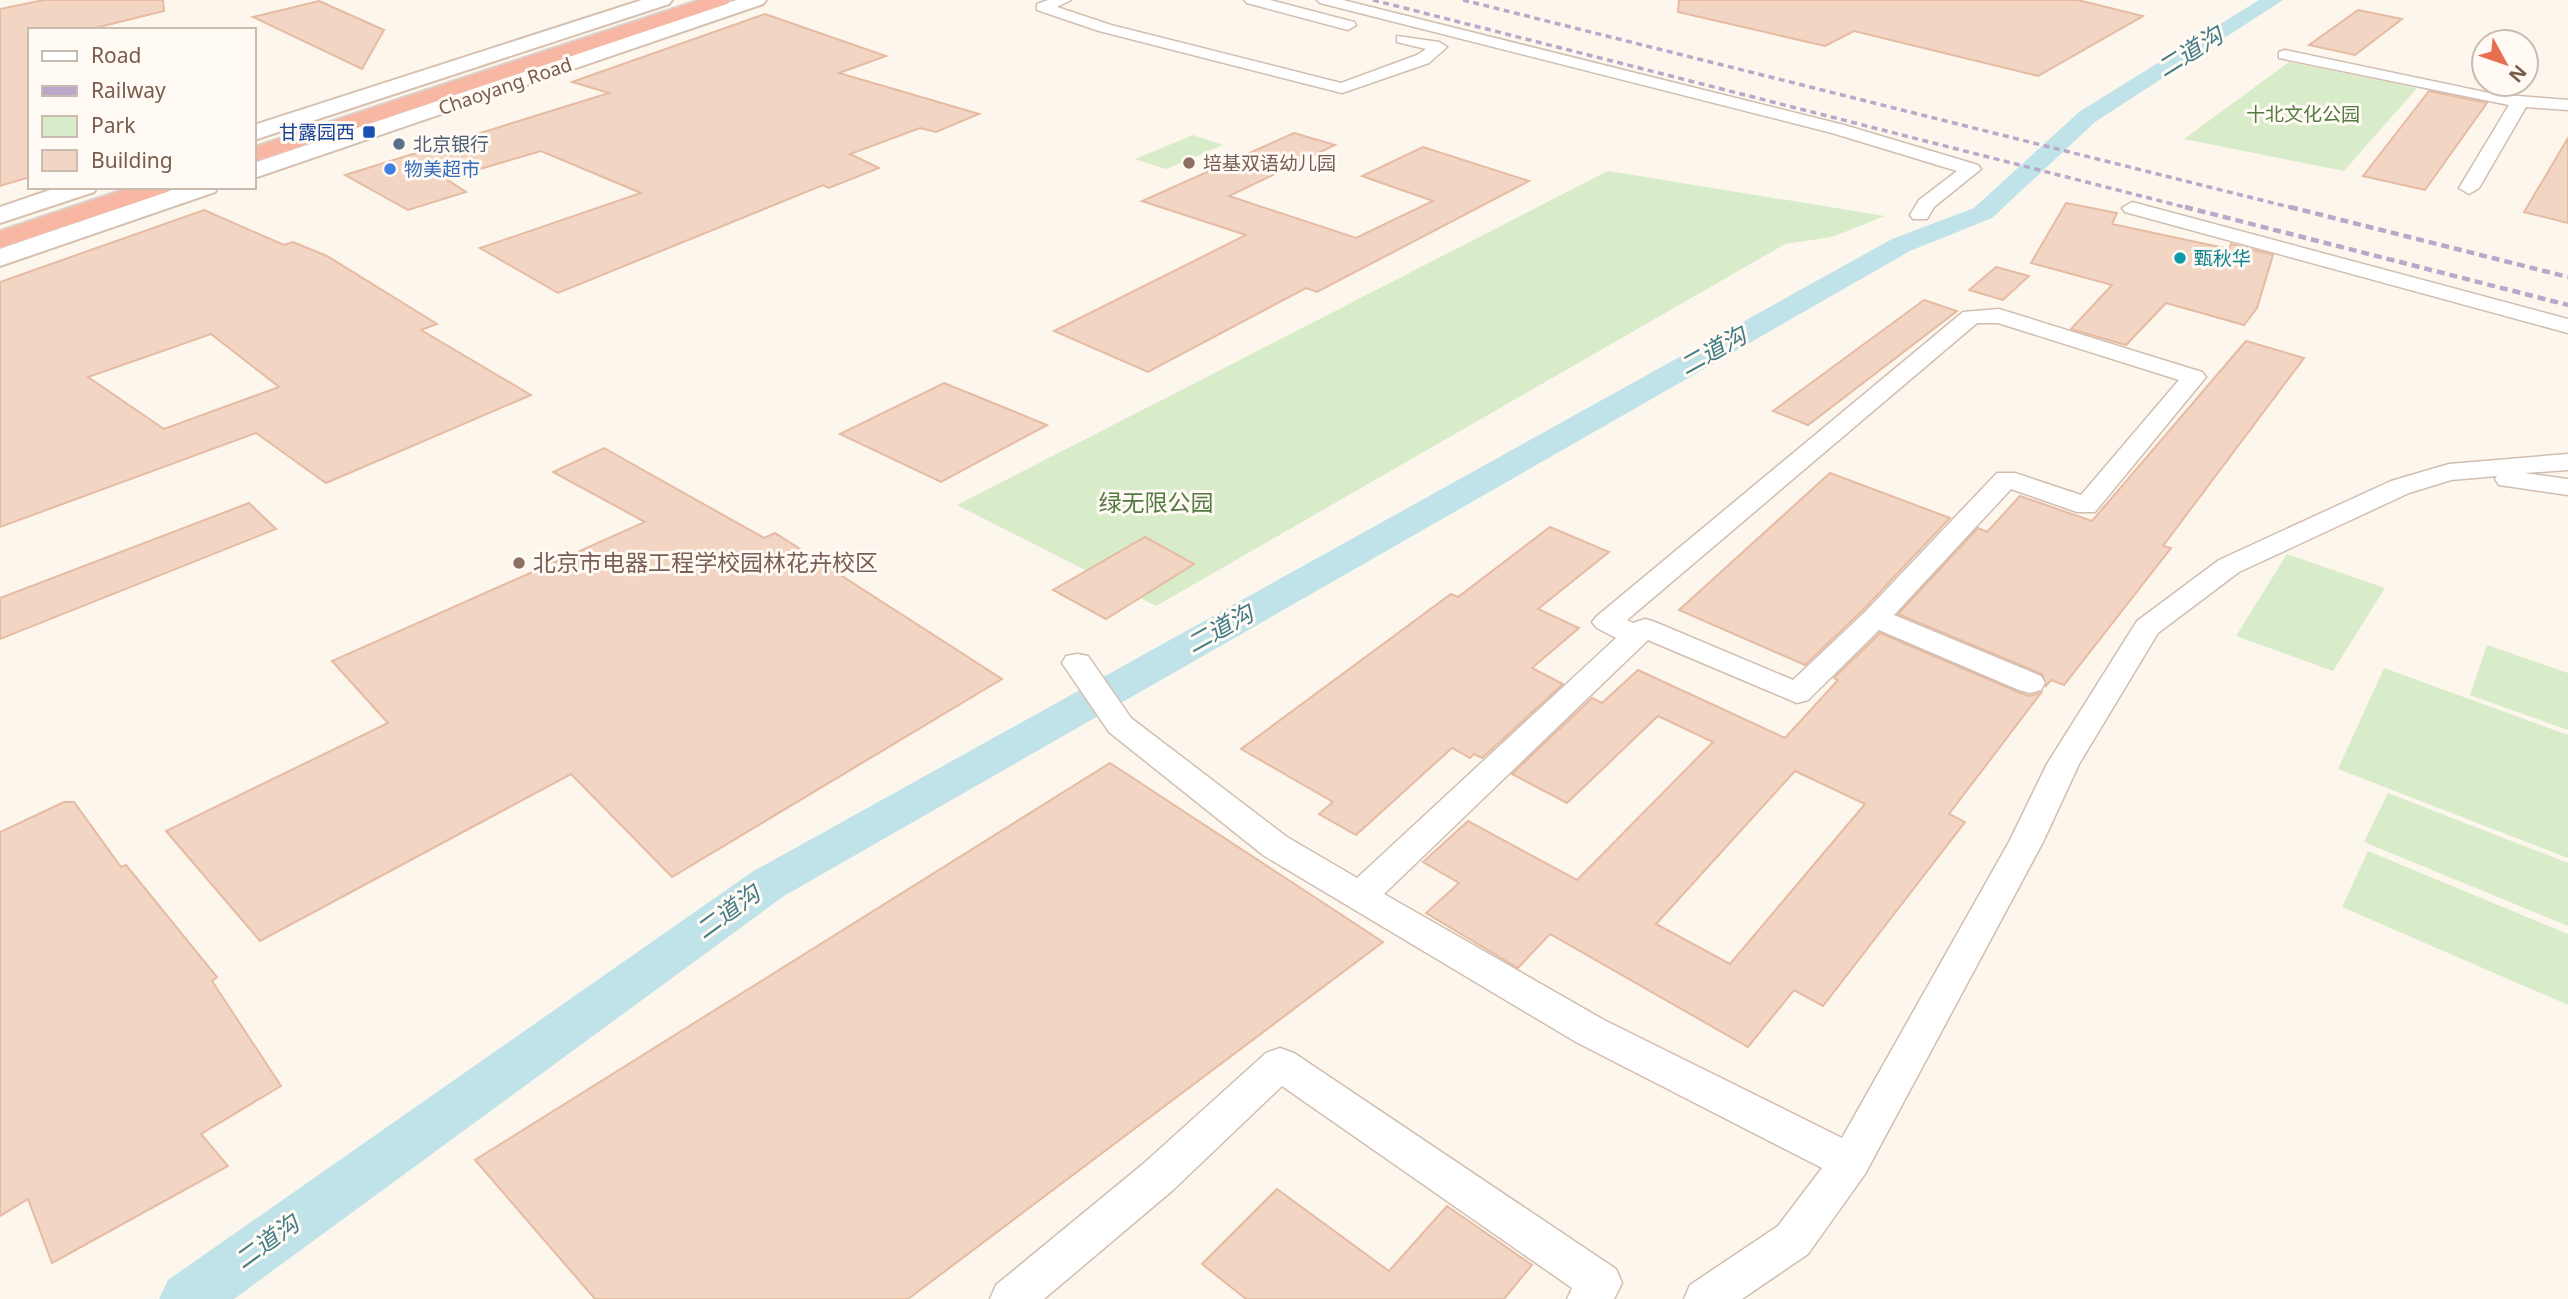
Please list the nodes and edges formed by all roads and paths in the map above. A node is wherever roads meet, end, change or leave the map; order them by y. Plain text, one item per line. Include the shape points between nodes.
1 (662, 0) edge
2 (693, 0) edge
3 (720, 0) edge
4 (756, 0) edge
5 (1063, 0) edge
6 (1252, 0) edge
7 (1325, 0) edge
8 (1359, 27) dead end
9 (1386, 34) dead end
10 (542, 55) junction
11 (2285, 55) dead end
12 (2521, 100) junction
13 (2568, 105) edge
14 (256, 132) edge
15 (256, 143) edge
16 (256, 154) edge
17 (256, 170) edge
18 (2469, 188) dead end
19 (79, 189) edge
20 (117, 189) edge
21 (152, 189) edge
22 (200, 189) edge
23 (2132, 208) dead end
24 (0, 215) edge
25 (1920, 215) dead end
26 (0, 228) edge
27 (0, 240) edge
28 (0, 258) edge
29 (2568, 326) edge
30 (2568, 462) edge
31 (2449, 472) junction
32 (2568, 487) edge
33 (1875, 618) junction
34 (1635, 636) junction
35 (1077, 664) dead end
36 (2030, 683) dead end
37 (1360, 895) junction
38 (1850, 1162) junction
39 (1012, 1299) edge
40 (1589, 1299) edge
41 (1706, 1299) edge

1 - 10 street, Chaoyang Road
2 - 10 highway, Chaoyang Road
3 - 10 highway, Chaoyang Road
4 - 10 street, Chaoyang Road
5 - 9 street via 1042,7 1105,28 1342,88 1413,63 1439,47
6 - 8 street
7 - 25 street via 1838,130 1971,169 1926,204
10 - 14 street, Chaoyang Road
10 - 15 highway, Chaoyang Road
10 - 16 highway, Chaoyang Road
10 - 17 street, Chaoyang Road
11 - 12 street via 2494,99
12 - 13 street
12 - 18 street
19 - 24 street
20 - 26 highway
21 - 27 highway
22 - 28 street
23 - 29 street
30 - 31 street
31 - 32 street
31 - 38 street via 2400,487 2230,566 2147,627 2063,764 2026,842
33 - 34 street via 1797,693 1645,628
33 - 34 street via 2006,479 2086,506 2194,376 1999,316 1971,317 1607,622
33 - 36 street
34 - 37 street
35 - 37 street via 1119,725 1275,846
37 - 38 street via 1590,1031
38 - 41 street via 1793,1240
39 - 40 street via 1158,1177 1280,1064 1600,1283

